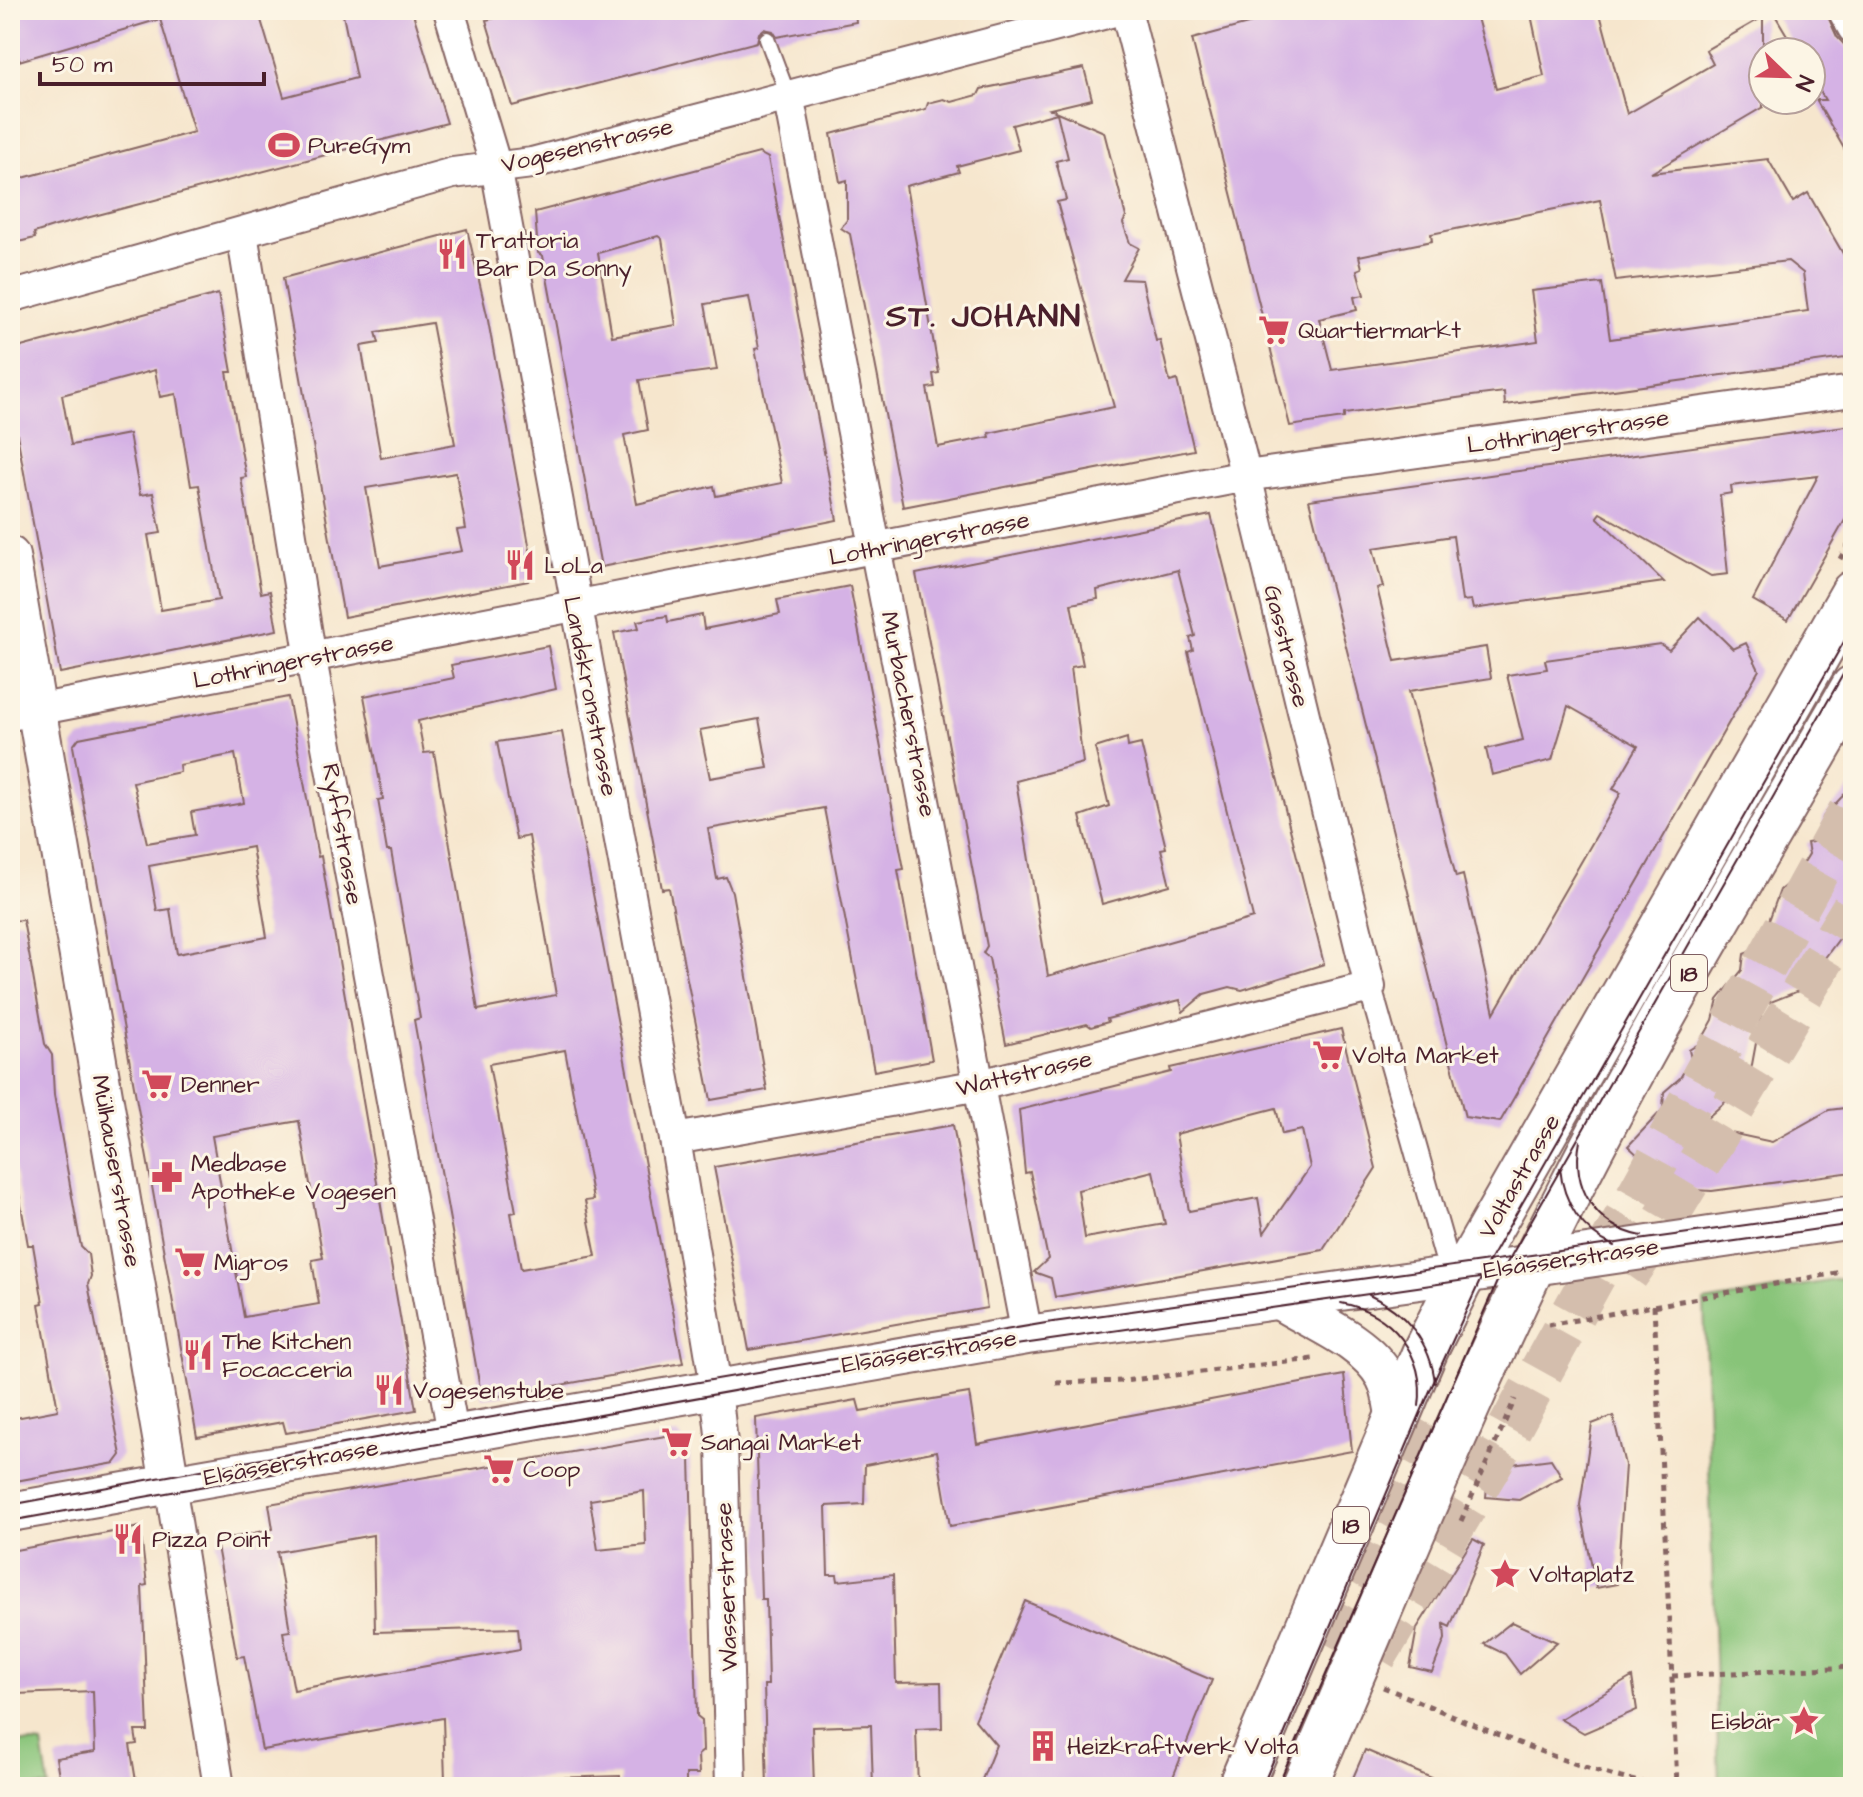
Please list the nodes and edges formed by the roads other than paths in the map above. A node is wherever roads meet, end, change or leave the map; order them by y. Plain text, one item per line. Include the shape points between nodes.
1 (449, 10) edge
2 (1118, 10) edge
3 (1126, 10) edge
4 (1843, 10) edge
5 (1853, 28) edge
6 (767, 39) dead end
7 (788, 95) junction
8 (496, 167) junction
9 (242, 233) junction
10 (10, 297) edge
11 (1853, 391) edge
12 (1246, 476) junction
13 (878, 549) junction
14 (10, 556) edge
15 (1853, 593) edge
16 (574, 605) junction
17 (311, 659) junction
18 (1853, 688) edge
19 (24, 712) edge
20 (1370, 987) junction
21 (980, 1085) junction
22 (675, 1139) junction
23 (1853, 1217) edge
24 (1533, 1264) junction
25 (1464, 1274) junction
26 (1279, 1300) junction
27 (1027, 1335) junction
28 (715, 1387) junction
29 (1396, 1420) junction
30 (453, 1433) junction
31 (170, 1484) junction
32 (10, 1512) edge
33 (219, 1787) edge
34 (731, 1787) edge
35 (1240, 1787) edge
36 (1304, 1787) edge

1 - 8 street, Landskronstrasse
2 - 7 street, Vogesenstrasse
3 - 12 street, Gasstrasse
4 - 5 street
6 - 7 lane
7 - 8 street, Vogesenstrasse via 532,163
7 - 13 street, Murbacherstrasse
8 - 9 street, Vogesenstrasse via 453,173
8 - 16 street, Landskronstrasse
9 - 10 street, Vogesenstrasse
9 - 17 street, Ryffstrasse
11 - 12 street, Lothringerstrasse
12 - 13 street, Lothringerstrasse
12 - 20 street, Gasstrasse
13 - 16 street, Lothringerstrasse
13 - 21 street, Murbacherstrasse
14 - 19 street, Mülhauserstrasse
15 - 25 main road, Voltastrasse / 18
16 - 17 street, Lothringerstrasse
16 - 22 street, Landskronstrasse
17 - 19 street, Lothringerstrasse
17 - 30 street, Ryffstrasse
18 - 24 main road, Voltastrasse / 18 via 1616,1103
19 - 31 street, Mülhauserstrasse
20 - 21 street, Wattstrasse
20 - 25 street, Gasstrasse via 1445,1253 1450,1265
21 - 22 street, Wattstrasse
21 - 27 street, Murbacherstrasse
22 - 28 street, Landskronstrasse
23 - 24 main road, Elsässerstrasse
24 - 25 street, Elsässerstrasse
24 - 36 main road, Voltastrasse / 18
25 - 26 street, Elsässerstrasse
25 - 29 main road, Voltastrasse / 18
26 - 27 street, Elsässerstrasse
26 - 29 street via 1376,1365 1389,1386
27 - 28 street, Elsässerstrasse
28 - 30 street, Elsässerstrasse
28 - 34 street, Wasserstrasse via 722,1443
29 - 35 main road, Voltastrasse / 18
30 - 31 street, Elsässerstrasse
31 - 32 street, Elsässerstrasse
31 - 33 street, Mülhauserstrasse

